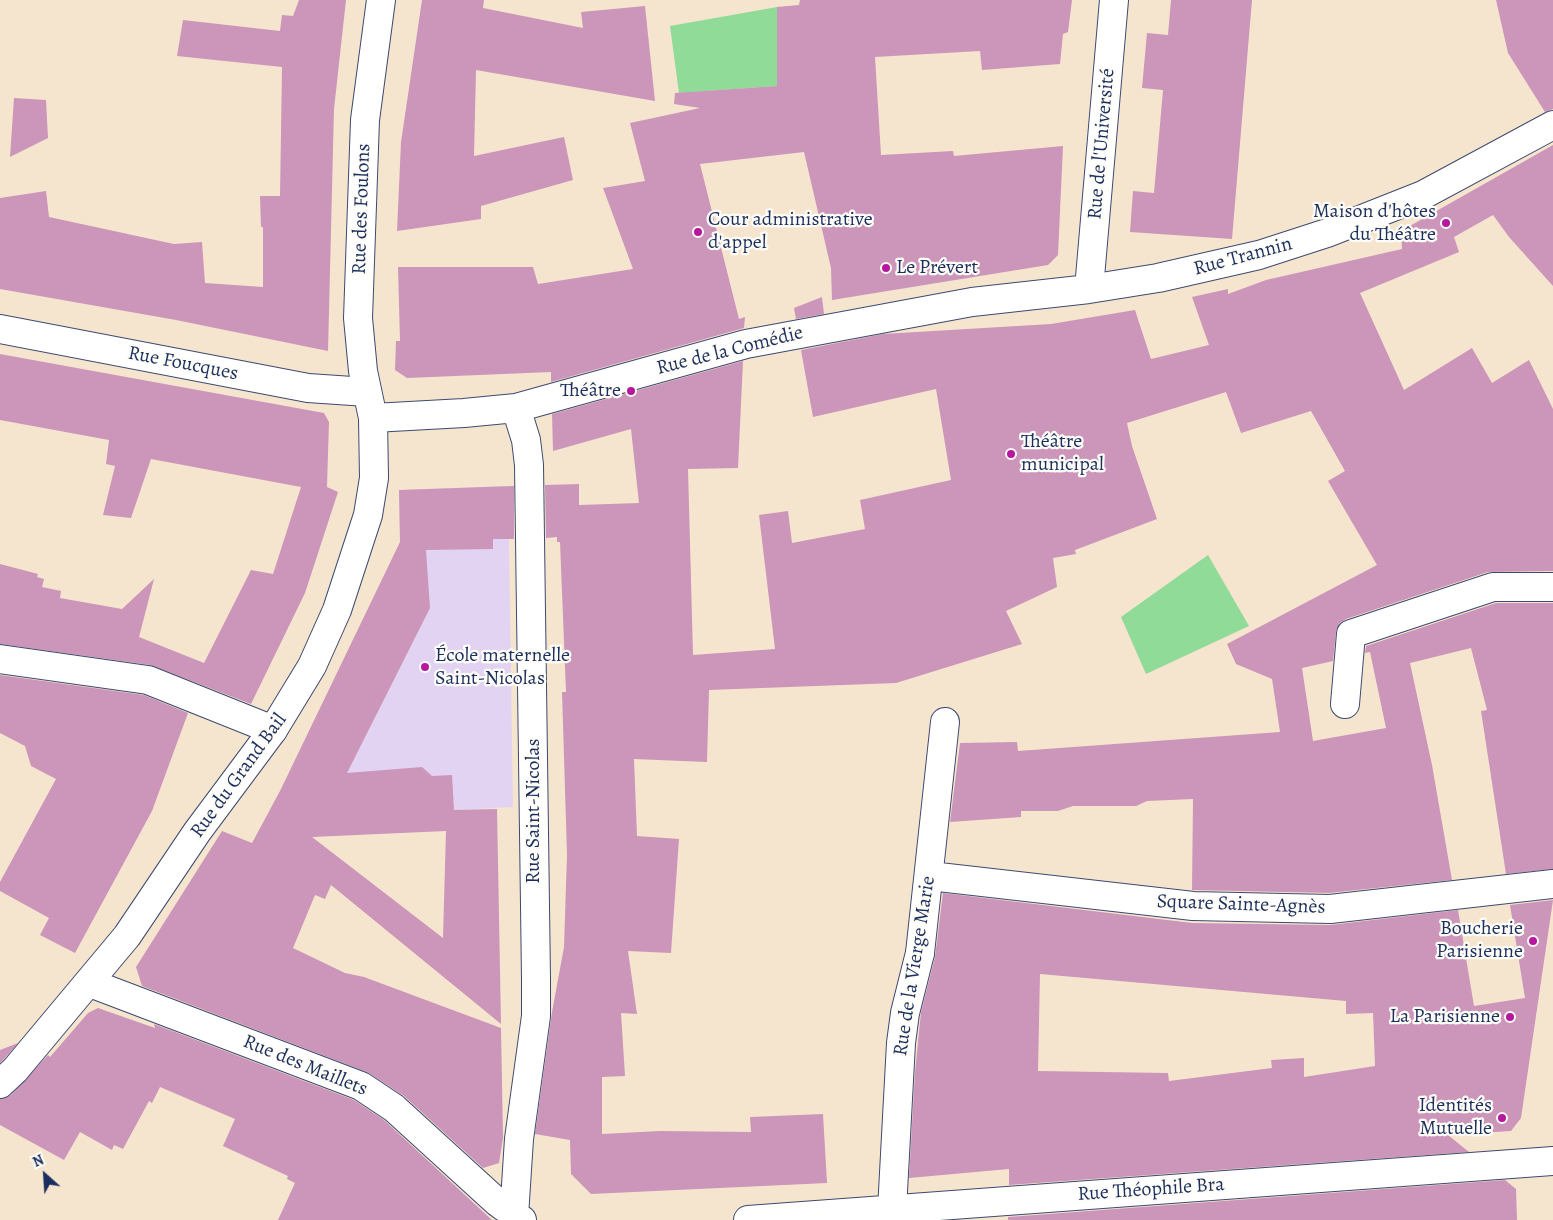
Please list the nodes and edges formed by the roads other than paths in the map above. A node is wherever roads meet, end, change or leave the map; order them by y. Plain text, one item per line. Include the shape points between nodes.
1 (381, 0) edge
2 (1114, 0) edge
3 (1553, 124) edge
4 (1089, 289) junction
5 (0, 329) edge
6 (367, 392) junction
7 (516, 408) junction
8 (373, 418) junction
9 (1553, 587) edge
10 (0, 659) edge
11 (1345, 704) dead end
12 (946, 722) dead end
13 (273, 730) junction
14 (930, 876) junction
15 (1553, 884) edge
16 (90, 983) junction
17 (0, 1084) edge
18 (1553, 1161) edge
19 (892, 1210) junction
20 (517, 1219) edge
21 (748, 1220) edge

1 - 6 street, Rue des Foulons via 364,146 358,318
2 - 4 street, Rue de l'Université
3 - 4 street, Rue Trannin via 1423,195 1327,233 1219,265
4 - 7 street, Rue de la Comédie via 972,302 746,344
5 - 6 street, Rue Foucques via 308,388
6 - 8 street, Rue des Foulons
7 - 8 street, Rue de la Comédie
7 - 20 street, Rue Saint-Nicolas via 530,465 536,979 536,1016 519,1139
8 - 13 street, Rue du Grand Bail via 372,500 362,538 327,635 297,693
9 - 11 street via 1493,587 1350,634
10 - 13 street via 160,683
12 - 14 street, Rue de la Vierge Marie
13 - 16 street, Rue du Grand Bail
14 - 15 street, Square Sainte-Agnès via 1194,906 1330,908
14 - 19 street, Rue de la Vierge Marie via 920,953 901,1043
16 - 17 street, Rue du Grand Bail
16 - 20 street, Rue des Maillets via 361,1086 408,1119
18 - 19 street, Rue Théophile Bra
19 - 21 street, Rue Théophile Bra

